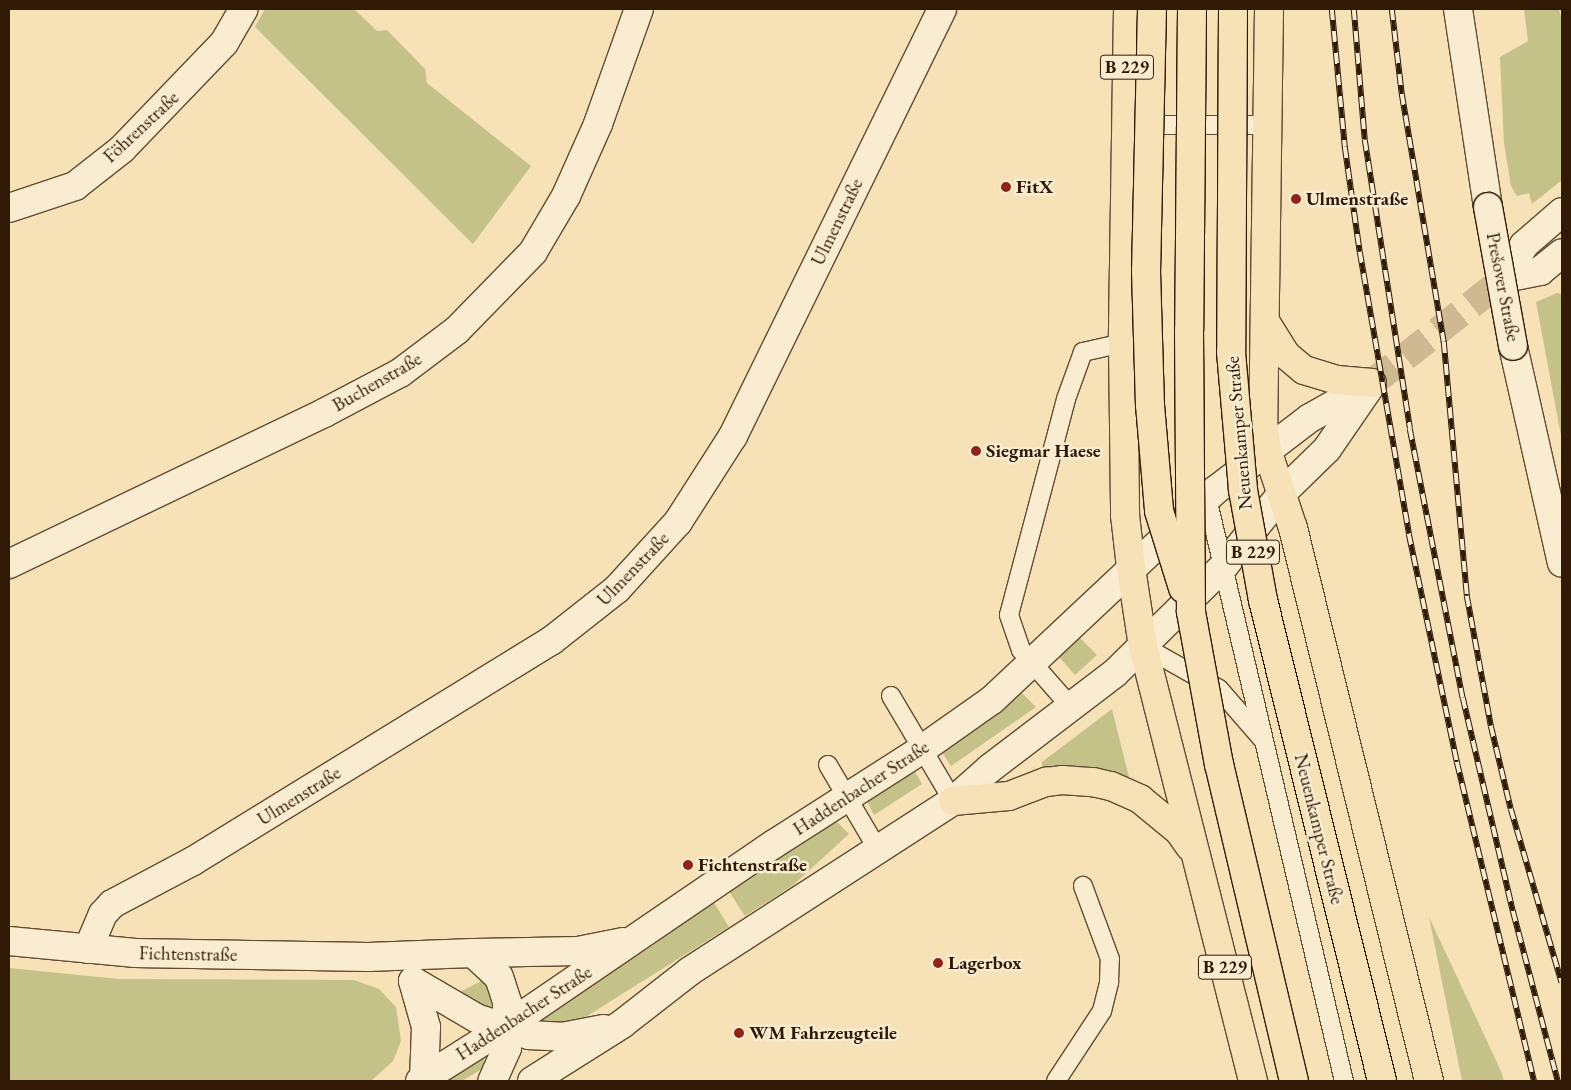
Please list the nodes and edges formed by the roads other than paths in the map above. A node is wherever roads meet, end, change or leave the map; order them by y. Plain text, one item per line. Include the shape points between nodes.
1 (244, 9) edge
2 (639, 9) edge
3 (942, 9) edge
4 (1128, 9) edge
5 (1152, 9) edge
6 (1192, 9) edge
7 (1233, 9) edge
8 (1269, 9) edge
9 (1458, 9) edge
10 (1127, 125) junction
11 (1267, 125) junction
12 (9, 208) edge
13 (1562, 212) edge
14 (1562, 253) edge
15 (1266, 323) junction
16 (1123, 343) junction
17 (1372, 383) junction
18 (1267, 450) junction
19 (1283, 492) junction
20 (1207, 498) junction
21 (1562, 563) edge
22 (9, 564) edge
23 (1224, 566) junction
24 (1131, 568) junction
25 (1191, 612) junction
26 (1143, 646) junction
27 (1033, 664) junction
28 (891, 696) dead end
29 (1072, 708) junction
30 (1265, 742) junction
31 (921, 750) junction
32 (828, 766) dead end
33 (846, 797) junction
34 (953, 802) junction
35 (878, 850) junction
36 (1193, 853) junction
37 (1082, 886) dead end
38 (634, 940) junction
39 (9, 941) edge
40 (88, 949) junction
41 (473, 953) junction
42 (368, 957) junction
43 (413, 981) junction
44 (622, 1024) junction
45 (507, 1026) junction
46 (422, 1080) edge
47 (492, 1081) edge
48 (532, 1081) edge
49 (1056, 1081) edge
50 (1252, 1081) edge
51 (1294, 1081) edge
52 (1344, 1081) edge
53 (1382, 1081) edge
54 (1429, 1081) edge

1 - 12 street, Föhrenstraße via 224,43 122,149 74,186
2 - 22 street, Buchenstraße via 598,124 566,196 533,252 457,330 400,373 324,413
3 - 40 street, Ulmenstraße via 734,436 678,522 618,589 551,641 193,861 112,904 103,914
4 - 10 main road, B 229
5 - 25 main road, bridge via 1146,270 1153,450 1159,511
6 - 25 main road, B 229, bridge
7 - 53 main road, Neuenkamper Straße / B 229, bridge via 1230,316 1243,490 1263,600
8 - 11 main road, B 229
9 - 21 street, Prešover Straße, bridge via 1488,207 1514,346
10 - 11 lane
10 - 16 main road, B 229
11 - 15 main road, B 229
13 - 14 street via 1524,245 1506,278 1540,271
15 - 17 main road via 1286,355 1304,370 1337,380
15 - 18 main road, B 229 via 1263,422
16 - 24 main road, B 229 via 1125,515
16 - 27 lane via 1083,352 1066,399 1009,615 1021,650
17 - 18 street, Haddenbacher Straße via 1310,418
17 - 19 street via 1327,449
18 - 19 main road, B 229
18 - 20 street, Haddenbacher Straße
19 - 23 street
19 - 54 main road, B 229
20 - 23 lane
20 - 24 street, Haddenbacher Straße
23 - 26 street
23 - 30 lane
24 - 26 main road, B 229
24 - 27 street, Haddenbacher Straße
25 - 51 main road, B 229, bridge via 1218,764
26 - 29 street
26 - 30 lane via 1219,688
26 - 36 main road, B 229
27 - 29 lane
27 - 31 street, Haddenbacher Straße via 992,700
28 - 31 lane
29 - 34 street via 989,769
30 - 52 lane
31 - 33 street, Haddenbacher Straße
31 - 34 lane
32 - 33 lane
33 - 35 lane
33 - 38 street, Haddenbacher Straße
34 - 35 street
34 - 36 main road via 1009,796 1062,780 1102,784 1140,799 1179,831
35 - 44 street via 690,971
36 - 50 main road, B 229
37 - 49 lane via 1110,959 1109,982 1102,1011
38 - 41 street, Fichtenstraße via 578,951
38 - 45 street, Haddenbacher Straße
39 - 40 street, Fichtenstraße
40 - 42 street, Fichtenstraße via 135,953
41 - 42 street, Fichtenstraße
41 - 45 street via 490,967 505,988
42 - 43 street, Fichtenstraße
43 - 45 street, Fichtenstraße via 476,1018
43 - 46 street via 424,1009 426,1027
44 - 45 street, Fichtenstraße via 550,1038 529,1035
44 - 48 street
45 - 46 street, Haddenbacher Straße
45 - 47 street via 507,1048

